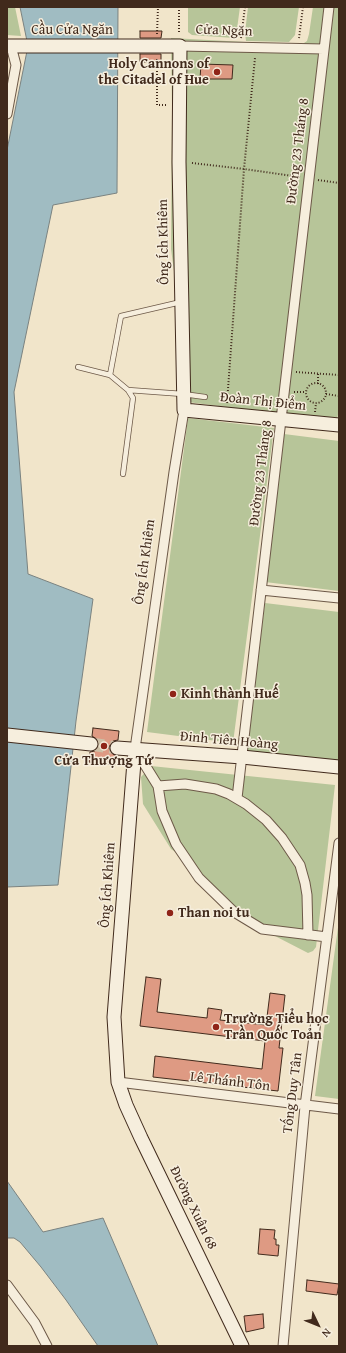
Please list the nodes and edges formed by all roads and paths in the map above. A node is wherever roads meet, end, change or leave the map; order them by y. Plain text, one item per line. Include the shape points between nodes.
1 (158, 7) edge
2 (179, 7) edge
3 (245, 7) edge
4 (303, 7) edge
5 (329, 7) edge
6 (13, 46) edge
7 (122, 46) joint
8 (157, 46) junction
9 (180, 46) junction
10 (240, 48) junction
11 (256, 48) junction
12 (297, 49) junction
13 (324, 49) junction
14 (179, 105) junction
15 (7, 114) edge
16 (179, 162) junction
17 (244, 169) junction
18 (309, 179) junction
19 (339, 182) edge
20 (181, 302) junction
21 (78, 367) dead end
22 (286, 372) junction
23 (110, 374) junction
24 (318, 374) junction
25 (339, 375) edge
26 (318, 384) junction
27 (128, 390) junction
28 (183, 394) junction
29 (326, 394) junction
30 (339, 396) edge
31 (205, 398) dead end
32 (184, 410) junction
33 (227, 414) junction
34 (281, 419) junction
35 (339, 425) edge
36 (123, 474) dead end
37 (261, 590) junction
38 (339, 598) edge
39 (7, 735) edge
40 (91, 744) tunnel mouth
41 (117, 748) tunnel mouth
42 (135, 749) junction
43 (242, 757) junction
44 (339, 767) edge
45 (158, 786) junction
46 (237, 798) junction
47 (339, 843) edge
48 (308, 935) junction
49 (328, 937) junction
50 (118, 1082) junction
51 (305, 1106) junction
52 (339, 1109) edge
53 (7, 1285) edge
54 (47, 1346) edge
55 (242, 1346) edge
56 (282, 1346) edge

1 - 8 path
2 - 9 path
3 - 10 path
4 - 12 path
5 - 13 street, Đường 23 Tháng 8
6 - 7 street, Cầu Cửa Ngăn
6 - 15 street via 16,65
7 - 8 street, Cửa Ngăn
8 - 9 street, Cửa Ngăn
8 - 14 path via 157,105
9 - 10 street, Cửa Ngăn
9 - 14 street, Ông Ích Khiêm
10 - 11 street, Cửa Ngăn
11 - 12 street, Cửa Ngăn
11 - 17 path
12 - 13 street, Cửa Ngăn
13 - 18 street, Đường 23 Tháng 8
14 - 16 street, Ông Ích Khiêm
16 - 17 path
16 - 20 street, Ông Ích Khiêm
17 - 18 path
17 - 33 path
18 - 19 path
18 - 22 street, Đường 23 Tháng 8
20 - 23 lane via 121,316
20 - 28 street, Ông Ích Khiêm
21 - 23 lane
22 - 24 path
22 - 34 street, Đường 23 Tháng 8
23 - 27 lane
24 - 25 path
24 - 26 path
26 - 29 path via 323,386
26 - 29 path via 308,388 307,397 313,403 322,402
27 - 28 lane
27 - 36 lane via 133,398
28 - 31 lane
28 - 32 street, Ông Ích Khiêm
29 - 30 path
32 - 33 street, Đoàn Thị Điểm
32 - 42 street, Ông Ích Khiêm
33 - 34 street, Đoàn Thị Điểm
34 - 35 street, Đoàn Thị Điểm
34 - 37 street, Đường 23 Tháng 8
37 - 38 street
37 - 43 street, Đường 23 Tháng 8
39 - 40 street
41 - 42 street, Đinh Tiên Hoàng
42 - 43 street, Đinh Tiên Hoàng
42 - 45 street
42 - 50 street, Ông Ích Khiêm via 114,1017
43 - 44 street, Đinh Tiên Hoàng
43 - 46 street, Đường 23 Tháng 8
45 - 46 street via 198,785
45 - 48 street via 162,811 176,844 199,878 234,912 262,929
46 - 48 street via 266,820 300,865 307,895
47 - 49 street, Tống Duy Tân
48 - 49 street
49 - 51 street, Tống Duy Tân
50 - 51 street, Lê Thánh Tôn
50 - 55 street, Đường Xuân 68 via 141,1138
51 - 52 street, Lê Thánh Tôn
51 - 56 street, Tống Duy Tân
53 - 54 street via 35,1323

